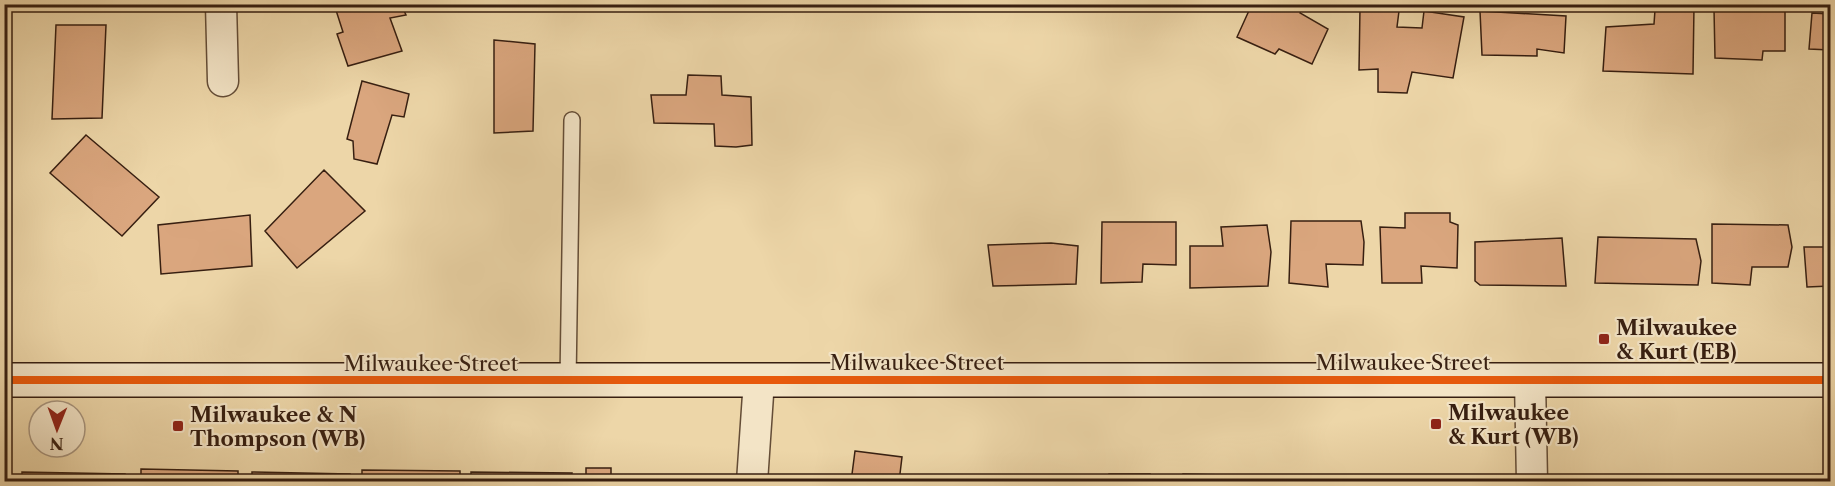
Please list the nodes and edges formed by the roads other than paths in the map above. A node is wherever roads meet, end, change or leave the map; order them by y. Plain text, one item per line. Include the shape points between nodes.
1 (221, 4) edge
2 (223, 81) dead end
3 (572, 120) dead end
4 (4, 380) edge
5 (759, 380) junction
6 (1530, 380) junction
7 (1830, 380) edge
8 (568, 381) junction
9 (752, 482) edge
10 (1532, 482) edge

1 - 2 street
3 - 8 lane
4 - 8 street, Milwaukee Street
5 - 6 street, Milwaukee Street
5 - 8 street, Milwaukee Street
5 - 9 street
6 - 7 street, Milwaukee Street
6 - 10 street

